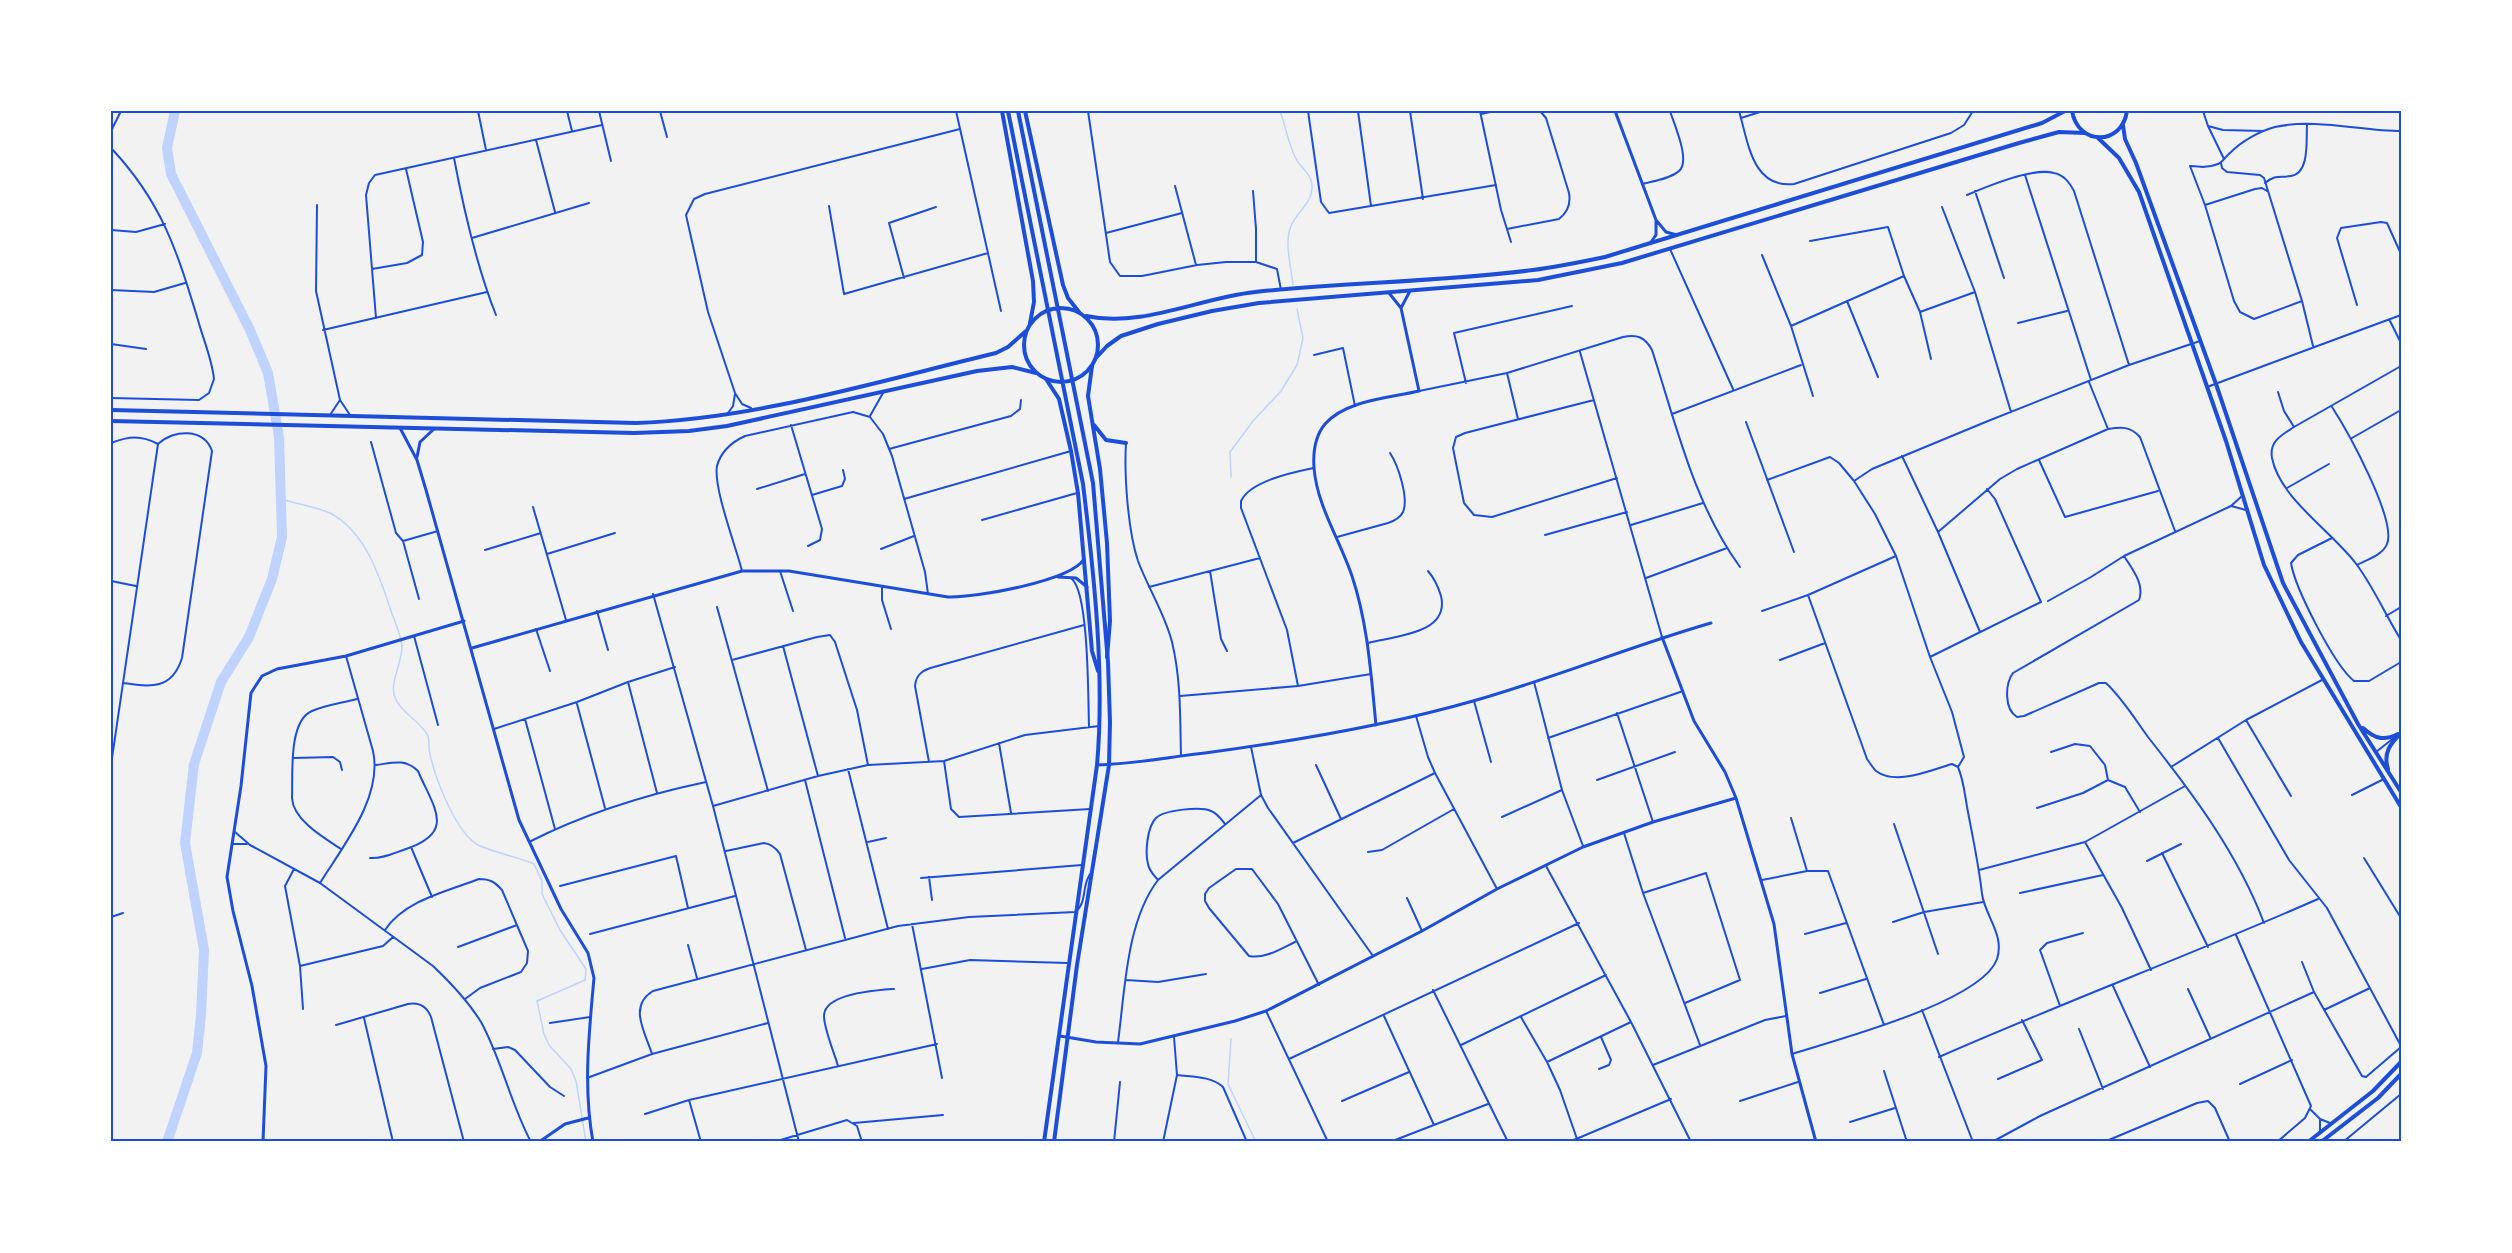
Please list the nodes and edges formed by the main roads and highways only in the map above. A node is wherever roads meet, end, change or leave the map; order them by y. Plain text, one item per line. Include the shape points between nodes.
1 (1002, 111) edge
2 (1008, 111) edge
3 (1018, 111) edge
4 (1025, 111) edge
5 (2065, 111) edge
6 (2072, 111) edge
7 (2128, 112) edge
8 (2123, 125) junction
9 (2085, 133) junction
10 (2097, 137) junction
11 (1079, 312) junction
12 (1086, 316) junction
13 (1030, 323) junction
14 (1026, 331) junction
15 (1095, 359) junction
16 (1092, 366) junction
17 (1036, 373) junction
18 (1046, 379) junction
19 (111, 410) edge
20 (111, 421) edge
21 (1092, 422) junction
22 (1126, 443) road end
23 (1107, 657) junction
24 (1098, 672) junction
25 (2358, 724) junction
26 (2401, 733) edge
27 (2393, 780) junction
28 (2401, 792) edge
29 (2401, 807) edge
30 (2401, 1062) edge
31 (2401, 1074) edge
32 (1044, 1142) edge
33 (1054, 1142) edge
34 (2308, 1142) edge
35 (2321, 1142) edge

1 - 13 main road via 1033,281
2 - 24 main road via 1083,484
3 - 23 main road via 1089,458 1099,535
4 - 11 main road via 1063,285
5 - 12 main road via 2042,123 1605,257 1533,270 1255,292 1126,320
6 - 9 main road
7 - 8 main road
8 - 10 main road via 2111,135
8 - 25 main road via 2283,583
9 - 10 main road
9 - 15 main road via 2059,132 2019,143 1622,263 1538,280 1259,303 1212,311 1121,336
10 - 29 main road via 2119,158 2139,192 2276,593 2301,642
11 - 12 main road
11 - 13 main road via 1066,307 1052,308
12 - 15 main road via 1098,338
13 - 14 main road
14 - 17 main road via 1025,356
14 - 19 main road via 996,353 754,409 685,420 636,423
15 - 16 main road
16 - 18 main road via 1079,377 1058,382
16 - 21 main road via 1088,396
17 - 18 main road
17 - 20 main road via 1001,367 689,431
18 - 24 main road via 1059,399 1071,451 1092,651
21 - 22 main road via 1106,440
21 - 23 main road via 1107,543
23 - 33 main road via 1108,765
24 - 32 main road via 1097,765
25 - 26 main road via 2378,739
25 - 27 main road
26 - 27 main road via 2386,754
27 - 28 main road
30 - 34 main road via 2373,1091
31 - 35 main road via 2378,1098

